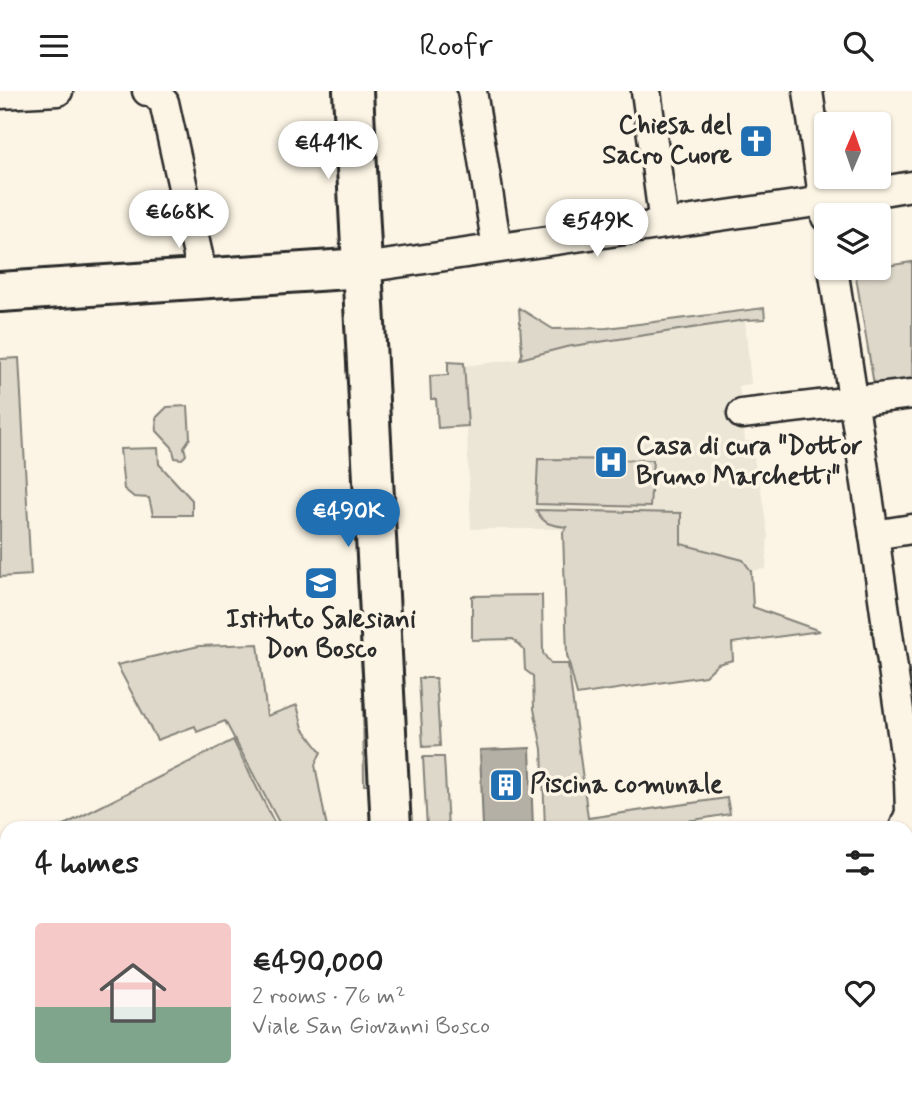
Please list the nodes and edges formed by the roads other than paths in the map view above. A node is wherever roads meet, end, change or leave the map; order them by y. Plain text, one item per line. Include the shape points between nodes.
1 (58, 91) edge
2 (148, 91) edge
3 (353, 91) edge
4 (471, 91) edge
5 (646, 91) edge
6 (808, 91) edge
7 (0, 94) edge
8 (912, 186) edge
9 (824, 203) edge
10 (853, 203) edge
11 (814, 212) edge
12 (664, 224) junction
13 (497, 248) junction
14 (363, 268) junction
15 (198, 279) junction
16 (835, 280) edge
17 (0, 292) edge
18 (912, 394) edge
19 (853, 402) junction
20 (742, 414) dead end
21 (912, 529) edge
22 (874, 535) junction
23 (391, 821) edge
24 (907, 821) edge

1 - 7 street
2 - 15 street via 164,102 198,255
3 - 14 main road
4 - 13 street
5 - 12 street
6 - 9 street
8 - 10 street
11 - 12 street
12 - 13 street
13 - 14 street
14 - 15 main road
14 - 23 main road
15 - 17 main road
16 - 19 street
18 - 19 street
19 - 20 street
19 - 22 street
21 - 22 street
22 - 24 street via 909,782

